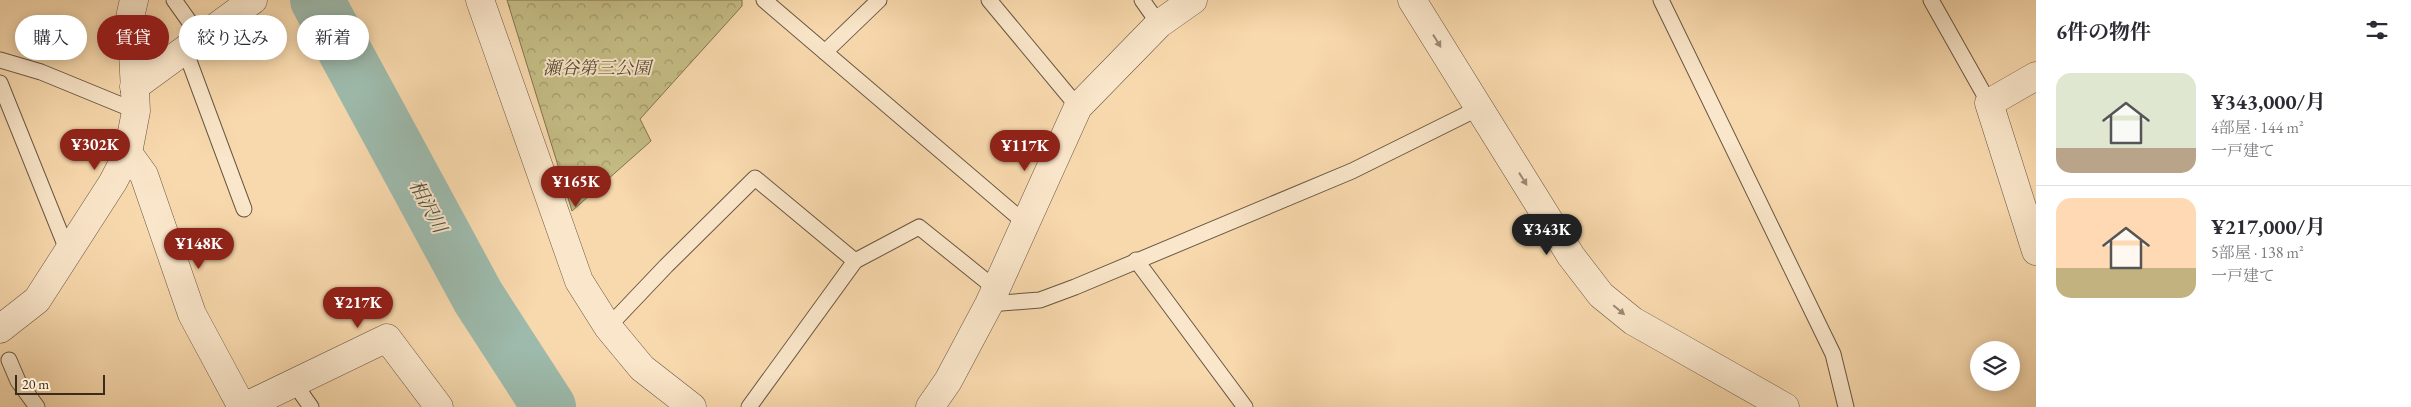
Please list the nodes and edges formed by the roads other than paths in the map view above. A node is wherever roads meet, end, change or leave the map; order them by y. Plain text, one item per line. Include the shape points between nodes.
1 (134, 0) edge
2 (174, 0) edge
3 (252, 0) edge
4 (480, 0) edge
5 (764, 0) edge
6 (879, 0) edge
7 (989, 0) edge
8 (1142, 0) edge
9 (1193, 0) edge
10 (1412, 0) edge
11 (1661, 0) edge
12 (1931, 0) edge
13 (180, 15) edge
14 (232, 15) edge
15 (1159, 24) junction
16 (825, 52) junction
17 (179, 57) edge
18 (0, 60) edge
19 (198, 60) edge
20 (2036, 76) edge
21 (0, 84) edge
22 (135, 99) junction
23 (1989, 103) junction
24 (1078, 107) junction
25 (1479, 108) junction
26 (128, 153) junction
27 (244, 209) dead end
28 (1024, 222) junction
29 (2036, 251) edge
30 (68, 252) junction
31 (1136, 260) junction
32 (855, 261) junction
33 (993, 296) junction
34 (608, 327) junction
35 (0, 329) edge
36 (9, 360) dead end
37 (294, 383) junction
38 (37, 407) edge
39 (243, 407) edge
40 (311, 407) edge
41 (439, 407) edge
42 (692, 407) edge
43 (749, 407) edge
44 (930, 407) edge
45 (1245, 407) edge
46 (1785, 407) edge
47 (1846, 407) edge

1 - 22 street via 131,12
2 - 13 lane
3 - 14 street
4 - 34 street via 579,281
5 - 16 lane
6 - 16 lane
7 - 24 lane
8 - 15 lane
9 - 15 street
10 -> 25 street
11 - 47 lane via 1833,354
12 - 23 lane
15 - 24 street
16 - 28 lane
17 - 22 street
18 - 22 lane
19 - 27 lane
20 - 23 street
21 - 30 lane
22 - 26 street
23 - 29 street
24 - 28 street
25 - 31 lane via 1352,171
25 -> 46 street via 1571,256 1601,295 1632,321
26 - 30 street
26 - 39 street via 144,175 192,314
28 - 33 street
30 - 35 street via 37,300
31 - 33 lane via 1040,300
31 - 45 lane
32 - 33 lane via 919,226
32 - 34 lane via 755,178
32 - 43 lane
33 - 44 street via 948,381
34 - 42 street via 642,368
36 - 38 lane via 18,381
37 - 39 street
37 - 40 lane
37 - 41 street via 387,338

